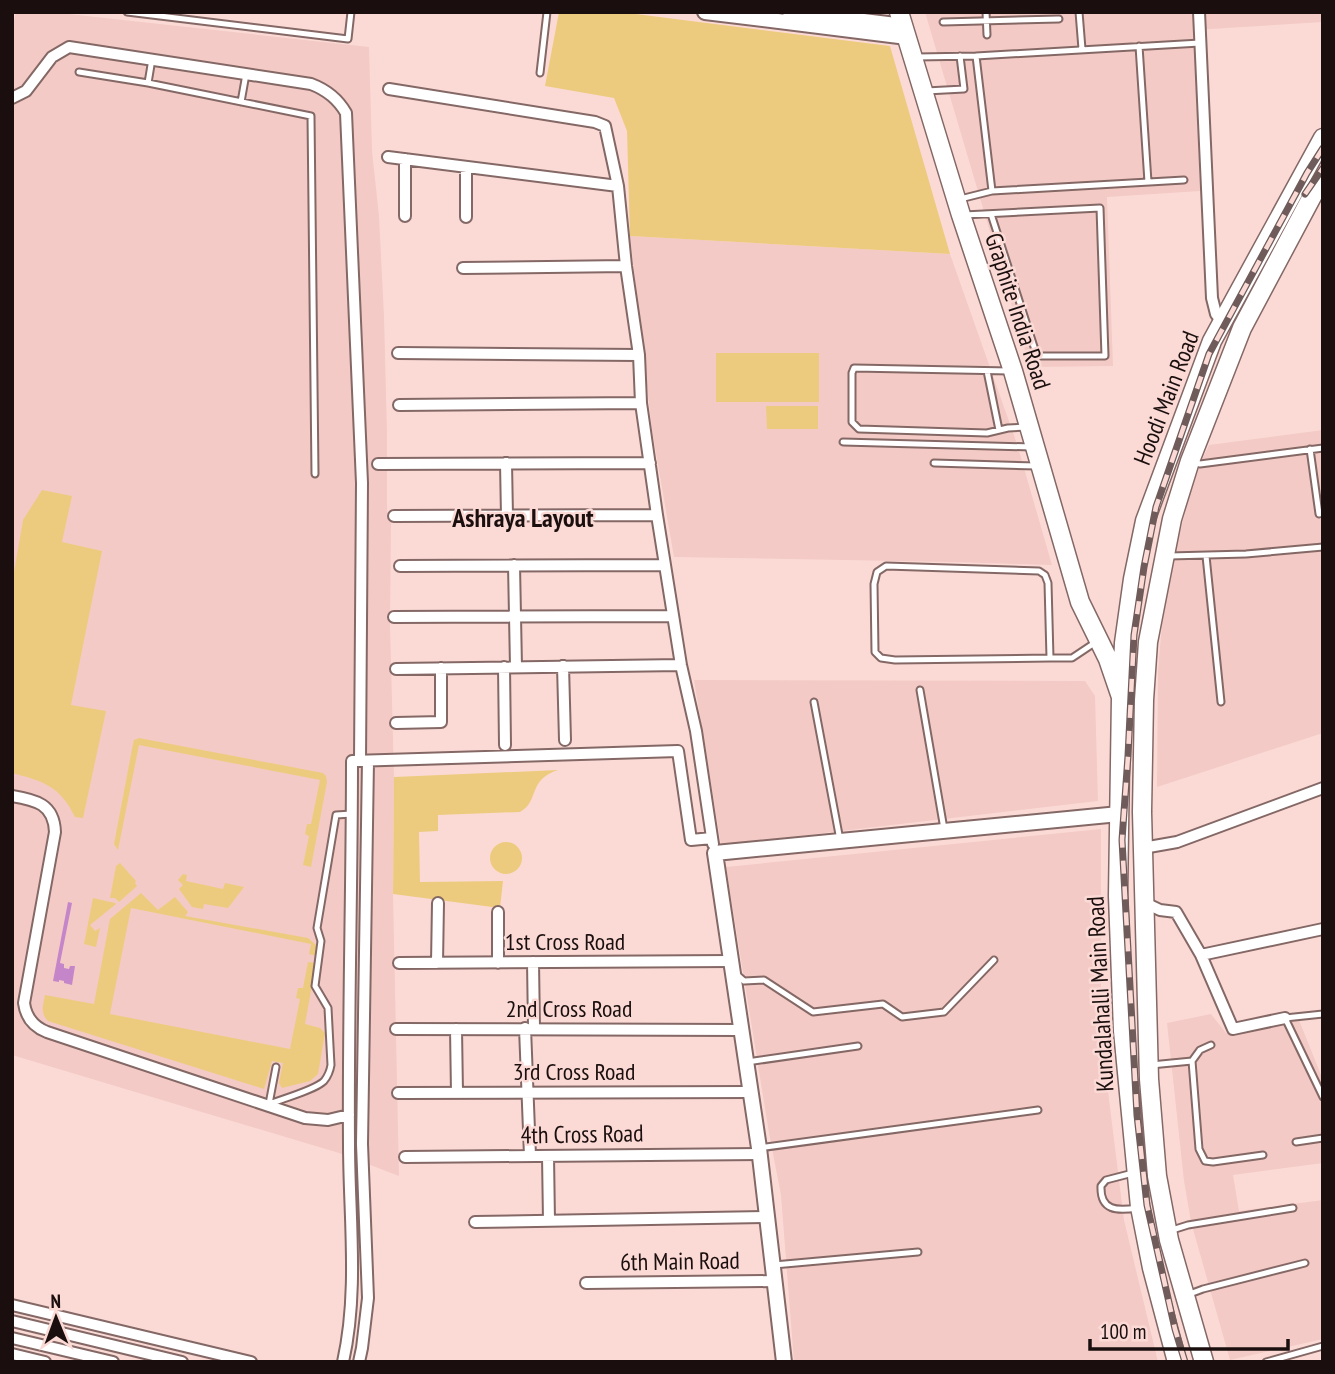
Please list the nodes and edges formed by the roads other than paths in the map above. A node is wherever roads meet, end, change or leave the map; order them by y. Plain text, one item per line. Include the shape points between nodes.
1 (127, 12) edge
2 (351, 12) edge
3 (547, 12) edge
4 (705, 12) edge
5 (790, 12) edge
6 (986, 12) edge
7 (1079, 12) edge
8 (1199, 12) edge
9 (1059, 19) dead end
10 (986, 21) junction
11 (943, 22) dead end
12 (903, 25) edge
13 (987, 35) dead end
14 (1200, 43) junction
15 (1139, 46) junction
16 (1082, 49) junction
17 (960, 56) junction
18 (976, 56) junction
19 (914, 57) junction
20 (152, 59) junction
21 (79, 72) dead end
22 (246, 74) junction
23 (540, 74) dead end
24 (148, 83) junction
25 (389, 89) dead end
26 (924, 91) junction
27 (12, 98) edge
28 (242, 102) junction
29 (1323, 138) edge
30 (388, 157) dead end
31 (405, 159) junction
32 (466, 167) junction
33 (1323, 179) edge
34 (1184, 180) dead end
35 (1147, 182) junction
36 (618, 186) junction
37 (992, 191) junction
38 (959, 207) junction
39 (991, 214) junction
40 (405, 216) dead end
41 (466, 217) dead end
42 (626, 266) junction
43 (463, 268) dead end
44 (1222, 322) junction
45 (398, 353) dead end
46 (639, 355) junction
47 (987, 371) junction
48 (1013, 371) junction
49 (641, 403) junction
50 (399, 405) dead end
51 (1029, 427) junction
52 (999, 430) junction
53 (843, 442) dead end
54 (1035, 447) junction
55 (1323, 448) edge
56 (1310, 449) junction
57 (1190, 461) junction
58 (506, 463) junction
59 (649, 463) junction
60 (934, 463) dead end
61 (378, 464) dead end
62 (1041, 465) junction
63 (314, 474) dead end
64 (1323, 513) edge
65 (657, 515) junction
66 (394, 516) dead end
67 (507, 516) junction
68 (1323, 547) edge
69 (1164, 556) junction
70 (1206, 556) junction
71 (514, 565) junction
72 (664, 565) junction
73 (400, 566) dead end
74 (673, 616) junction
75 (394, 617) dead end
76 (515, 617) junction
77 (1095, 633) junction
78 (1148, 642) joint
79 (1049, 658) junction
80 (681, 665) junction
81 (563, 666) junction
82 (504, 667) junction
83 (516, 667) junction
84 (396, 668) dead end
85 (441, 668) junction
86 (920, 691) dead end
87 (1122, 697) junction
88 (1144, 700) junction
89 (814, 702) dead end
90 (1221, 702) dead end
91 (396, 723) dead end
92 (565, 740) dead end
93 (505, 745) dead end
94 (360, 761) junction
95 (1323, 788) edge
96 (12, 796) edge
97 (352, 814) junction
98 (1119, 814) junction
99 (944, 831) junction
100 (840, 841) junction
101 (714, 846) junction
102 (1143, 848) junction
103 (1143, 902) junction
104 (438, 903) dead end
105 (498, 912) dead end
106 (1323, 929) edge
107 (1201, 956) junction
108 (994, 960) dead end
109 (533, 962) junction
110 (399, 963) dead end
111 (437, 963) junction
112 (498, 963) junction
113 (733, 966) junction
114 (1323, 1013) edge
115 (1284, 1018) junction
116 (530, 1028) junction
117 (396, 1029) dead end
118 (456, 1029) junction
119 (742, 1030) junction
120 (1211, 1045) dead end
121 (858, 1046) dead end
122 (1192, 1061) junction
123 (747, 1062) junction
124 (1148, 1066) junction
125 (276, 1067) dead end
126 (528, 1092) junction
127 (751, 1092) junction
128 (398, 1093) dead end
129 (457, 1093) junction
130 (1323, 1097) edge
131 (267, 1104) junction
132 (1038, 1110) dead end
133 (349, 1115) junction
134 (1323, 1138) edge
135 (1296, 1142) dead end
136 (759, 1151) junction
137 (1263, 1155) dead end
138 (530, 1156) junction
139 (548, 1156) junction
140 (405, 1157) dead end
141 (1137, 1172) junction
142 (1140, 1207) junction
143 (1293, 1208) dead end
144 (768, 1217) junction
145 (549, 1220) junction
146 (475, 1222) dead end
147 (1168, 1231) junction
148 (918, 1252) dead end
149 (1305, 1262) dead end
150 (774, 1265) junction
151 (775, 1280) junction
152 (586, 1283) dead end
153 (1184, 1296) junction
154 (12, 1305) edge
155 (12, 1321) edge
156 (12, 1338) edge
157 (1323, 1346) edge
158 (12, 1354) edge
159 (45, 1362) edge
160 (113, 1362) edge
161 (182, 1362) edge
162 (251, 1362) edge
163 (343, 1362) edge
164 (359, 1362) edge
165 (784, 1362) edge
166 (1177, 1362) edge
167 (1204, 1362) edge
168 (1266, 1362) edge

1 - 2 lane via 348,39
3 - 23 lane
4 - 12 street
5 - 12 street
6 - 10 lane
7 - 16 lane
8 - 14 street
9 - 10 lane
10 - 11 lane
10 - 13 lane
12 - 19 main road, Graphite India Road
14 - 15 lane
14 - 44 street via 1212,298
15 - 16 lane
15 - 35 lane
16 - 18 lane
17 - 18 lane
17 - 19 lane
17 - 26 lane via 964,89
18 - 37 lane
19 - 26 main road, Graphite India Road
20 - 22 street
20 - 24 lane
20 - 27 street via 69,47 52,57 26,91
21 - 24 lane
22 - 28 lane
22 - 94 street via 319,87 346,113 362,483
24 - 28 lane
25 - 36 street via 605,125
26 - 38 main road, Graphite India Road
28 - 63 lane via 311,116
29 - 44 main road, Hoodi Main Road
30 - 31 street
31 - 32 street
31 - 40 street
32 - 36 street
32 - 41 street
33 - 57 main road, Hoodi Main Road via 1242,328
34 - 35 lane
35 - 37 lane
36 - 42 street
37 - 38 lane
38 - 39 lane
38 - 48 main road, Graphite India Road
39 - 39 lane via 1100,208 1105,356 1037,356
42 - 43 street
42 - 46 street
44 - 87 main road, Hoodi Main Road via 1145,521 1124,643
45 - 46 street
46 - 49 street
47 - 48 lane
47 - 52 lane
47 - 52 lane via 854,368 851,418 859,429
48 - 51 main road, Graphite India Road
49 - 50 street
49 - 59 street
51 - 52 lane
51 - 54 main road, Graphite India Road
53 - 54 lane
54 - 62 main road, Graphite India Road
55 - 56 lane
56 - 57 lane via 1200,464
56 - 64 lane via 1319,513
57 - 69 main road, Hoodi Main Road
58 - 59 street
58 - 61 street
58 - 67 street
59 - 65 street
60 - 62 lane
62 - 77 main road, Graphite India Road via 1080,602
65 - 67 street
65 - 72 street
66 - 67 street
68 - 70 lane
69 - 70 lane
69 - 78 main road, Hoodi Main Road
70 - 90 lane
71 - 72 street
71 - 73 street
71 - 76 street
72 - 74 street
74 - 76 street
74 - 80 street
75 - 76 street
76 - 83 street
77 - 79 lane via 1072,658
77 - 87 main road, Kundalahalli Main Road
78 - 88 main road, Kundalahalli Main Road
79 - 79 lane via 881,658 875,653 877,572 886,566 1039,570 1048,583
80 - 81 street
80 - 101 street
81 - 83 street
81 - 92 street
82 - 83 street
82 - 85 street
82 - 93 street
84 - 85 street
85 - 91 street via 441,723
86 - 99 lane
87 - 88 main road
87 - 98 main road, Kundalahalli Main Road
88 - 102 main road, Kundalahalli Main Road
89 - 100 lane
94 - 97 street
94 - 101 street via 678,751 691,840
94 - 164 street via 362,1144 368,1298
95 - 102 street via 1177,842
96 - 131 street via 40,803 55,825 24,1003 30,1020 47,1032
97 - 131 lane via 336,815 317,928 321,942 315,986 328,1008 330,1071 316,1087
97 - 133 street
98 - 99 street
98 - 141 main road, Kundalahalli Main Road via 1124,1031
99 - 100 street
100 - 101 street
101 - 113 street
102 - 103 main road, Kundalahalli Main Road
103 - 107 street via 1176,912
103 - 124 main road, Kundalahalli Main Road
104 - 111 street
105 - 112 street
106 - 107 street
107 - 115 street via 1233,1029
108 - 113 lane via 944,1012 902,1017 883,1004 813,1012 764,980 744,981
109 - 112 street, 1st Cross Road
109 - 113 street, 1st Cross Road
109 - 116 street
110 - 111 street, 1st Cross Road
111 - 112 street, 1st Cross Road
113 - 119 street
114 - 115 lane
115 - 130 lane
116 - 118 street, 2nd Cross Road
116 - 119 street, 2nd Cross Road
116 - 126 street
117 - 118 street, 2nd Cross Road
118 - 129 street
119 - 123 street
120 - 122 lane
121 - 123 lane
122 - 124 lane
122 - 137 lane via 1199,1149 1205,1161
123 - 127 street
124 - 147 main road, Kundalahalli Main Road via 1157,1175
125 - 131 lane
126 - 127 street, 3rd Cross Road
126 - 129 street, 3rd Cross Road
126 - 138 street
127 - 136 street
128 - 129 street, 3rd Cross Road
131 - 133 street via 317,1120
132 - 136 lane
133 - 163 street via 352,1297
134 - 135 lane
136 - 139 street, 4th Cross Road
136 - 144 street
138 - 139 street, 4th Cross Road
138 - 140 street, 4th Cross Road
139 - 145 street
141 - 142 main road, Kundalahalli Main Road
141 - 142 lane via 1106,1180 1101,1195 1105,1205 1114,1209
142 - 166 main road, Kundalahalli Main Road
143 - 147 lane
144 - 145 street
144 - 150 street
145 - 146 street
147 - 153 main road, Kundalahalli Main Road
148 - 150 lane
149 - 153 lane
150 - 151 street
151 - 152 street, 6th Main Road
151 - 165 street
153 - 167 main road, Kundalahalli Main Road
154 - 162 street
155 - 161 street
156 - 160 street
157 - 168 lane
158 - 159 street

